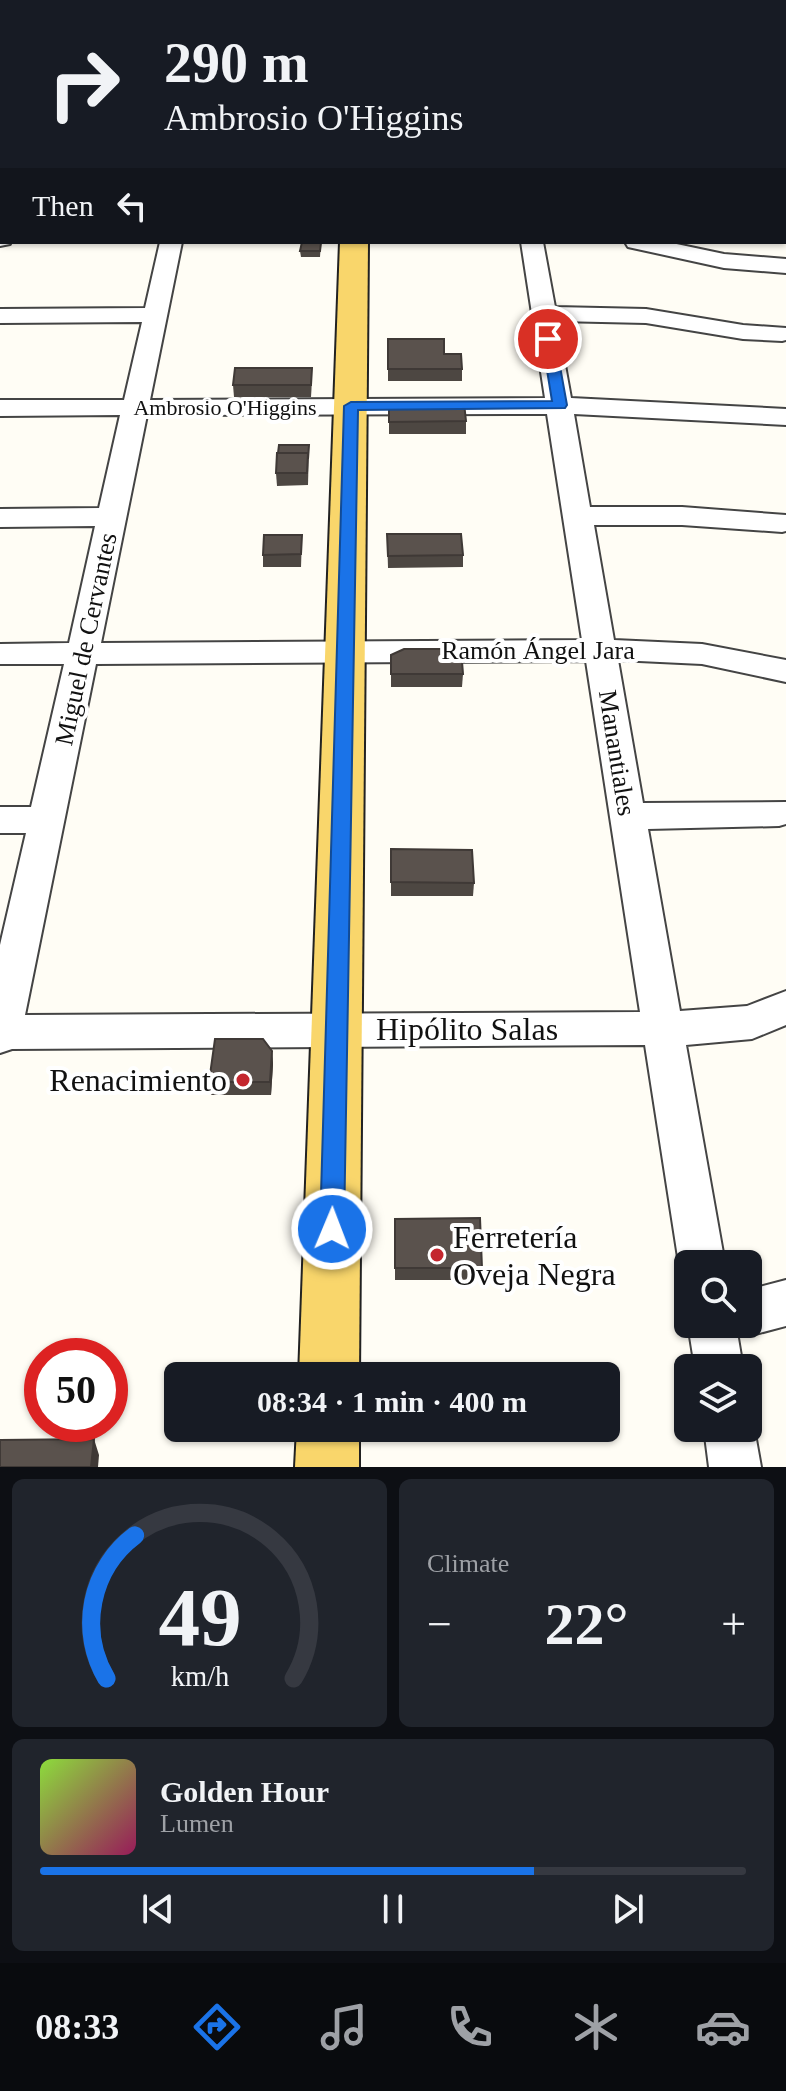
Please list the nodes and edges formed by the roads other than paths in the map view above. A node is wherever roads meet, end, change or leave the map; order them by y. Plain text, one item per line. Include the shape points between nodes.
1 (171, 244) edge
2 (354, 244) edge
3 (532, 244) edge
4 (645, 244) edge
5 (764, 244) edge
6 (778, 266) edge
7 (544, 314) junction
8 (155, 315) junction
9 (0, 316) edge
10 (782, 334) dead end
11 (560, 405) junction
12 (351, 406) junction
13 (136, 407) junction
14 (0, 408) edge
15 (786, 417) edge
16 (578, 516) junction
17 (112, 517) junction
18 (0, 518) edge
19 (782, 523) dead end
20 (600, 650) junction
21 (346, 652) junction
22 (0, 654) edge
23 (82, 654) junction
24 (786, 671) edge
25 (779, 813) dead end
26 (628, 816) junction
27 (0, 820) edge
28 (47, 820) junction
29 (786, 1007) edge
30 (663, 1028) junction
31 (337, 1031) junction
32 (0, 1033) edge
33 (700, 1250) edge
34 (786, 1303) edge
35 (762, 1309) edge
36 (329, 1362) edge
37 (328, 1442) edge
38 (731, 1442) edge
39 (327, 1467) edge
40 (735, 1467) edge

1 - 8 street, Miguel de Cervantes
2 - 12 main road
3 - 7 street, Manantiales
4 - 6 street
5 - 6 street
7 - 10 street via 646,316
7 - 11 street, Manantiales
8 - 9 street
8 - 13 street, Miguel de Cervantes
11 - 12 street, Ambrosio O'Higgins
11 - 15 street, Ambrosio O'Higgins
11 - 16 street, Manantiales
12 - 13 street, Ambrosio O'Higgins
12 - 21 main road
13 - 14 street, Ambrosio O'Higgins
13 - 17 street, Miguel de Cervantes
16 - 19 street
16 - 20 street, Manantiales
17 - 18 street
17 - 23 street, Miguel de Cervantes
20 - 21 street, Ramón Ángel Jara
20 - 24 street, Ramón Ángel Jara via 687,652
20 - 26 street, Manantiales
21 - 23 street, Ramón Ángel Jara
21 - 31 main road
22 - 23 street, Ramón Ángel Jara
23 - 28 street, Miguel de Cervantes
25 - 26 street
26 - 30 street, Manantiales
27 - 28 street
28 - 32 street, Miguel de Cervantes
29 - 30 street, Hipólito Salas via 733,1026
30 - 31 street, Hipólito Salas
30 - 33 street, Manantiales
31 - 32 street, Hipólito Salas
31 - 36 main road
34 - 35 street
37 - 39 main road
38 - 40 street

